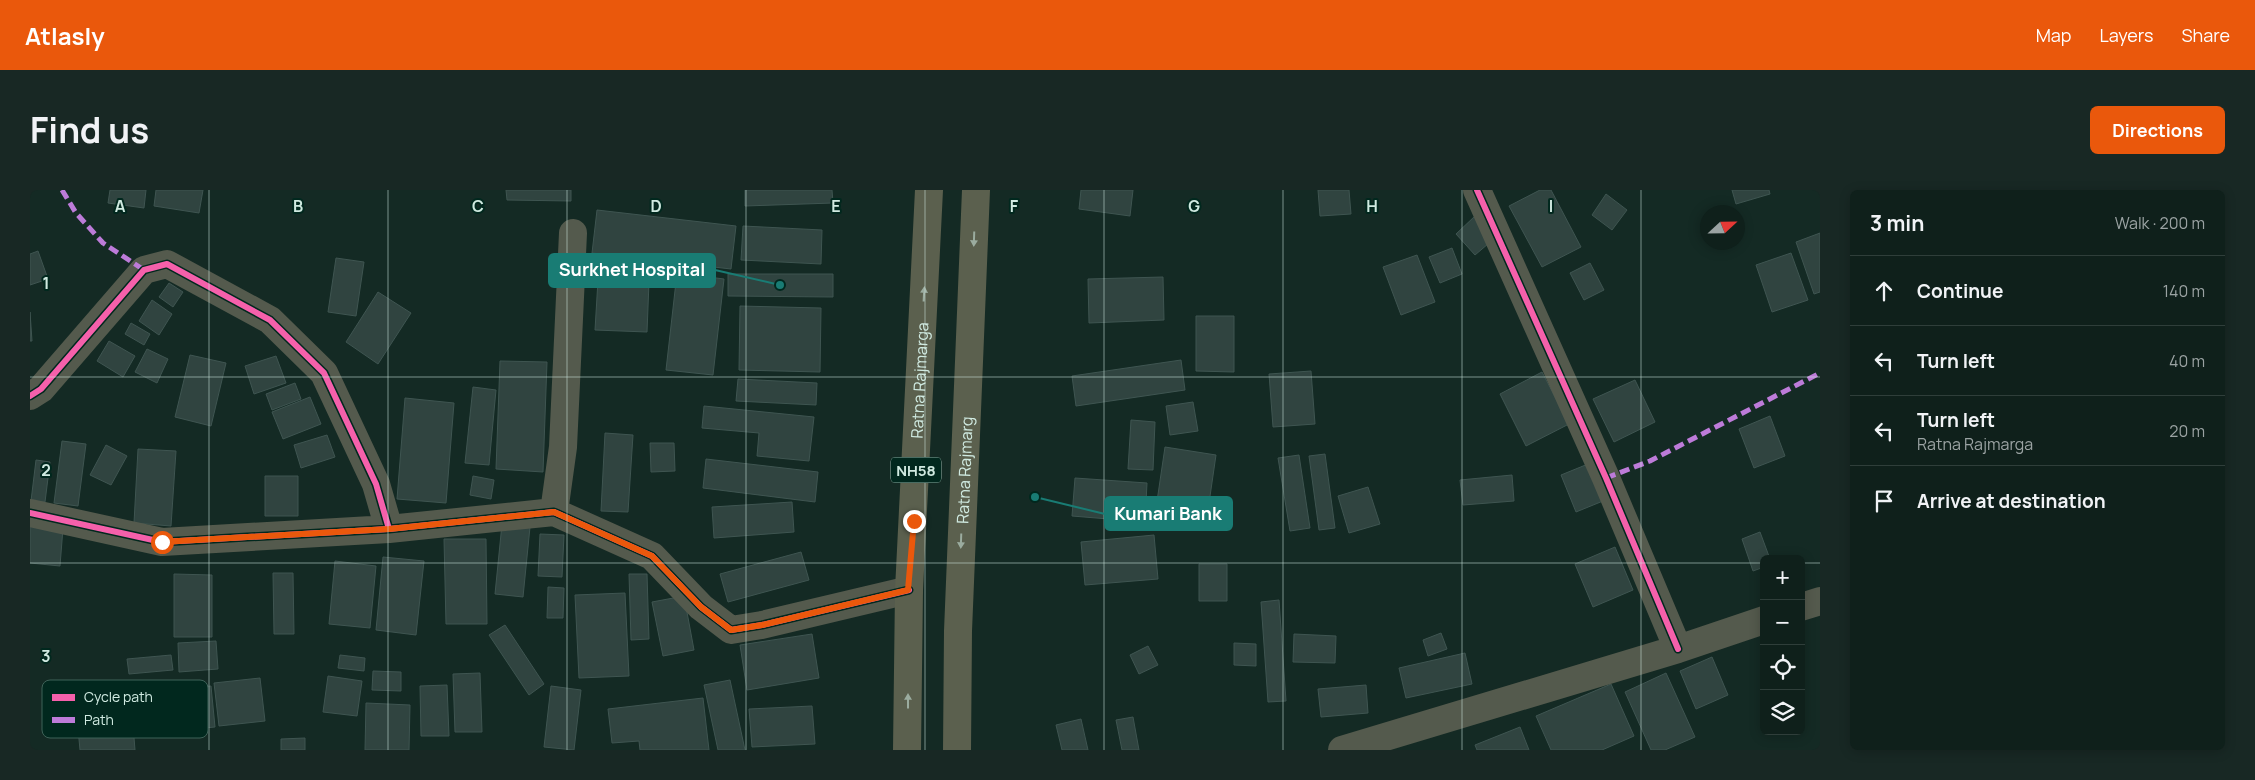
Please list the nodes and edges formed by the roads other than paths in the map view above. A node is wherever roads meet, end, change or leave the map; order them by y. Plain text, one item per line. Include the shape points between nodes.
1 (929, 190) edge
2 (976, 190) edge
3 (1477, 190) edge
4 (573, 233) dead end
5 (30, 396) edge
6 (554, 512) junction
7 (30, 513) edge
8 (389, 529) junction
9 (908, 590) junction
10 (1820, 601) edge
11 (1805, 606) edge
12 (1760, 621) edge
13 (1678, 649) junction
14 (907, 750) edge
15 (957, 750) edge
16 (1342, 750) edge

9 -> 1 main road, Ratna Rajmarga / NH58
2 -> 15 main road, Ratna Rajmarg / NH58 via 958,631
3 - 13 street via 1606,478
4 - 6 street via 563,447
5 - 8 street via 41,389 144,270 167,264 270,320 324,373 376,484
6 - 8 street
6 - 9 street via 652,556 701,607 731,630
7 - 8 street via 162,542
14 -> 9 main road, Ratna Rajmarga / NH58
10 - 11 street
12 - 13 street
13 - 16 street

